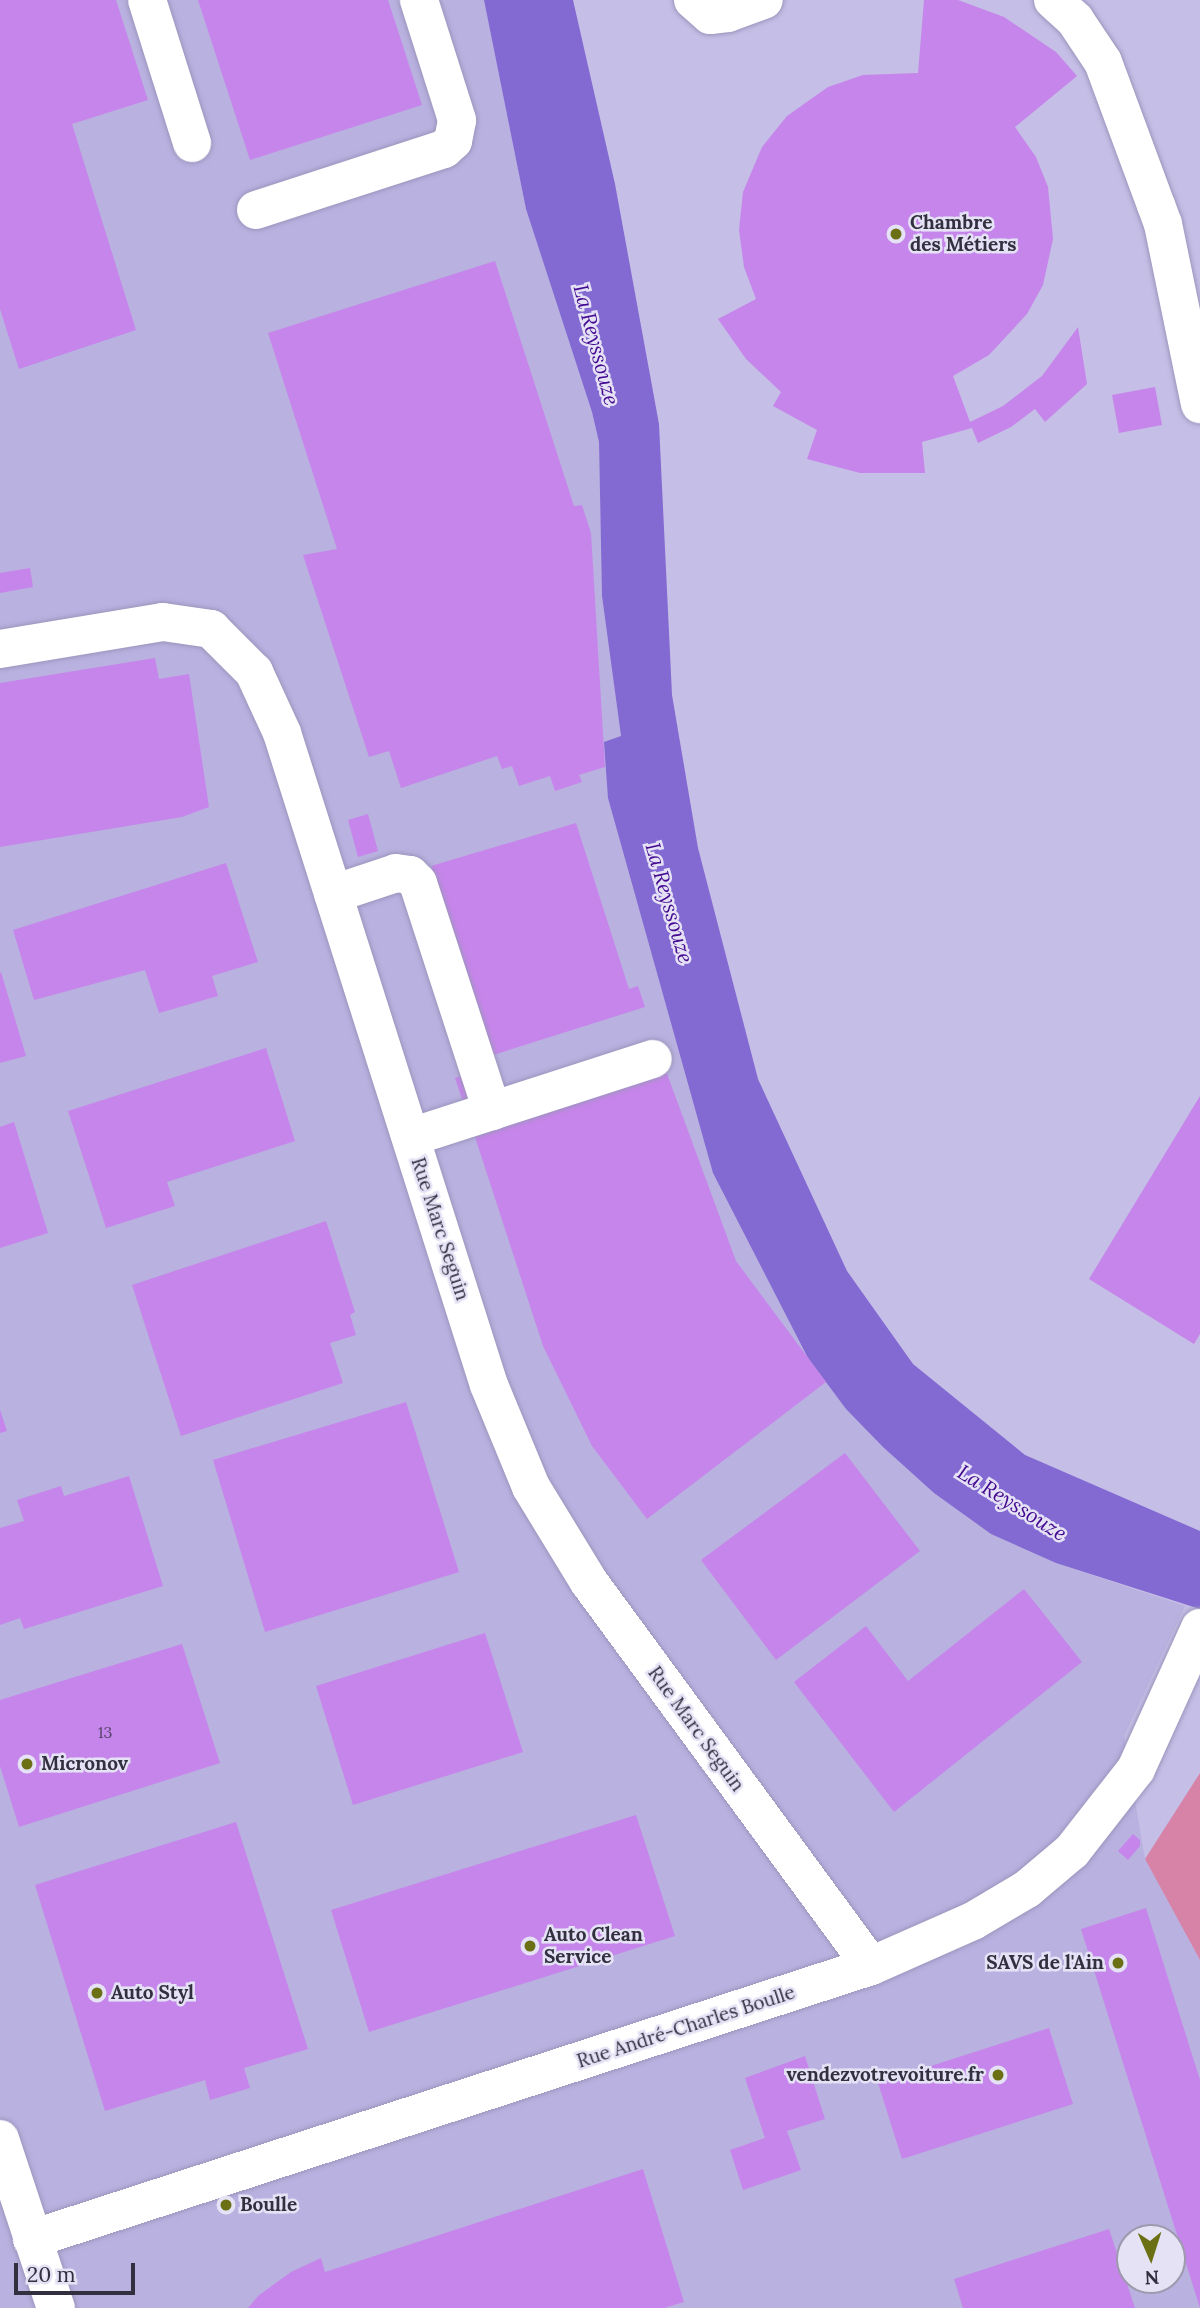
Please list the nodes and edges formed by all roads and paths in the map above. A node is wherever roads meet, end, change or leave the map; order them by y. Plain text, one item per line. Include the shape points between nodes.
1 (147, 0) edge
2 (419, 0) edge
3 (693, 0) edge
4 (764, 0) edge
5 (1053, 0) edge
6 (192, 143) dead end
7 (256, 210) dead end
8 (1200, 404) edge
9 (0, 649) edge
10 (333, 894) junction
11 (653, 1059) dead end
12 (492, 1111) junction
13 (411, 1137) junction
14 (1200, 1628) edge
15 (871, 1966) junction
16 (0, 2139) edge
17 (32, 2239) junction
18 (56, 2308) edge

1 - 6 street
2 - 7 street via 457,120 453,141 444,149
3 - 4 street via 710,15
5 - 8 street via 1074,20 1102,62 1163,224
9 - 10 street, Rue Marc Seguin via 163,622 211,629 254,672 271,708
10 - 12 street via 396,873 418,883
10 - 13 street, Rue Marc Seguin
11 - 12 street
12 - 13 street
13 - 15 street, Rue Marc Seguin via 489,1385 531,1487 589,1582
14 - 15 street, Rue André-Charles Boulle via 1136,1769 1072,1851 1027,1889 973,1921
15 - 17 street, Rue André-Charles Boulle
16 - 17 street
17 - 18 street

